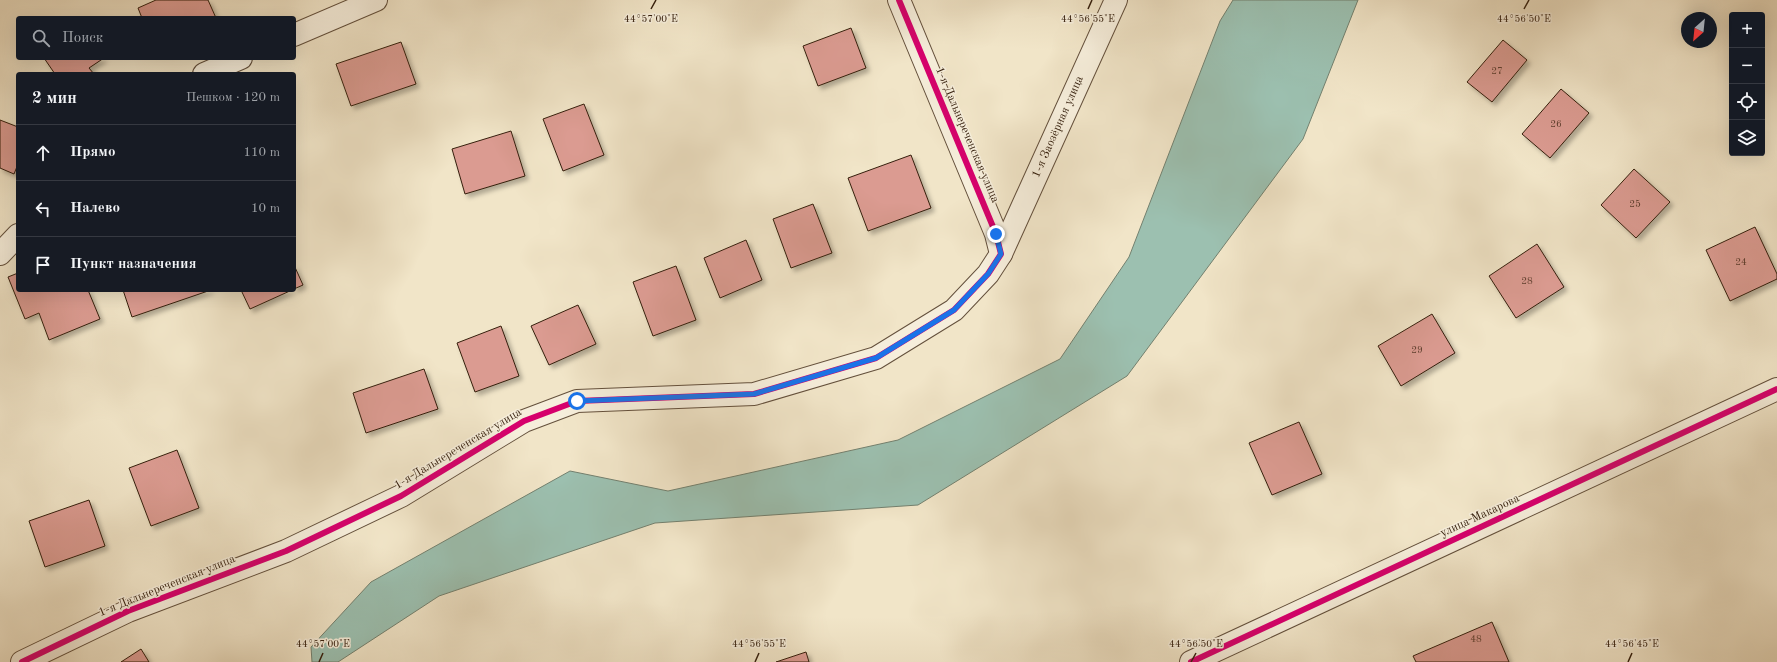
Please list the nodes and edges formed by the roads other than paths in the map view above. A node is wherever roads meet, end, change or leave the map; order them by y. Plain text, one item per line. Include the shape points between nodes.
1 (376, 0) edge
2 (898, 0) edge
3 (1116, 0) edge
4 (296, 34) edge
5 (236, 60) edge
6 (209, 72) edge
7 (16, 237) edge
8 (0, 254) edge
9 (1001, 254) junction
10 (1777, 389) edge
11 (1201, 660) edge
12 (22, 662) edge

1 - 4 street
2 - 9 street, 1-я Дальнереченская улица via 996,234
3 - 9 street, 1-я Заозёрная улица
5 - 6 street
7 - 8 street
9 - 12 street, 1-я Дальнереченская улица via 988,274 954,310 876,358 754,394 577,401 524,421 401,496 293,547 128,611
10 - 11 street, улица Макарова

